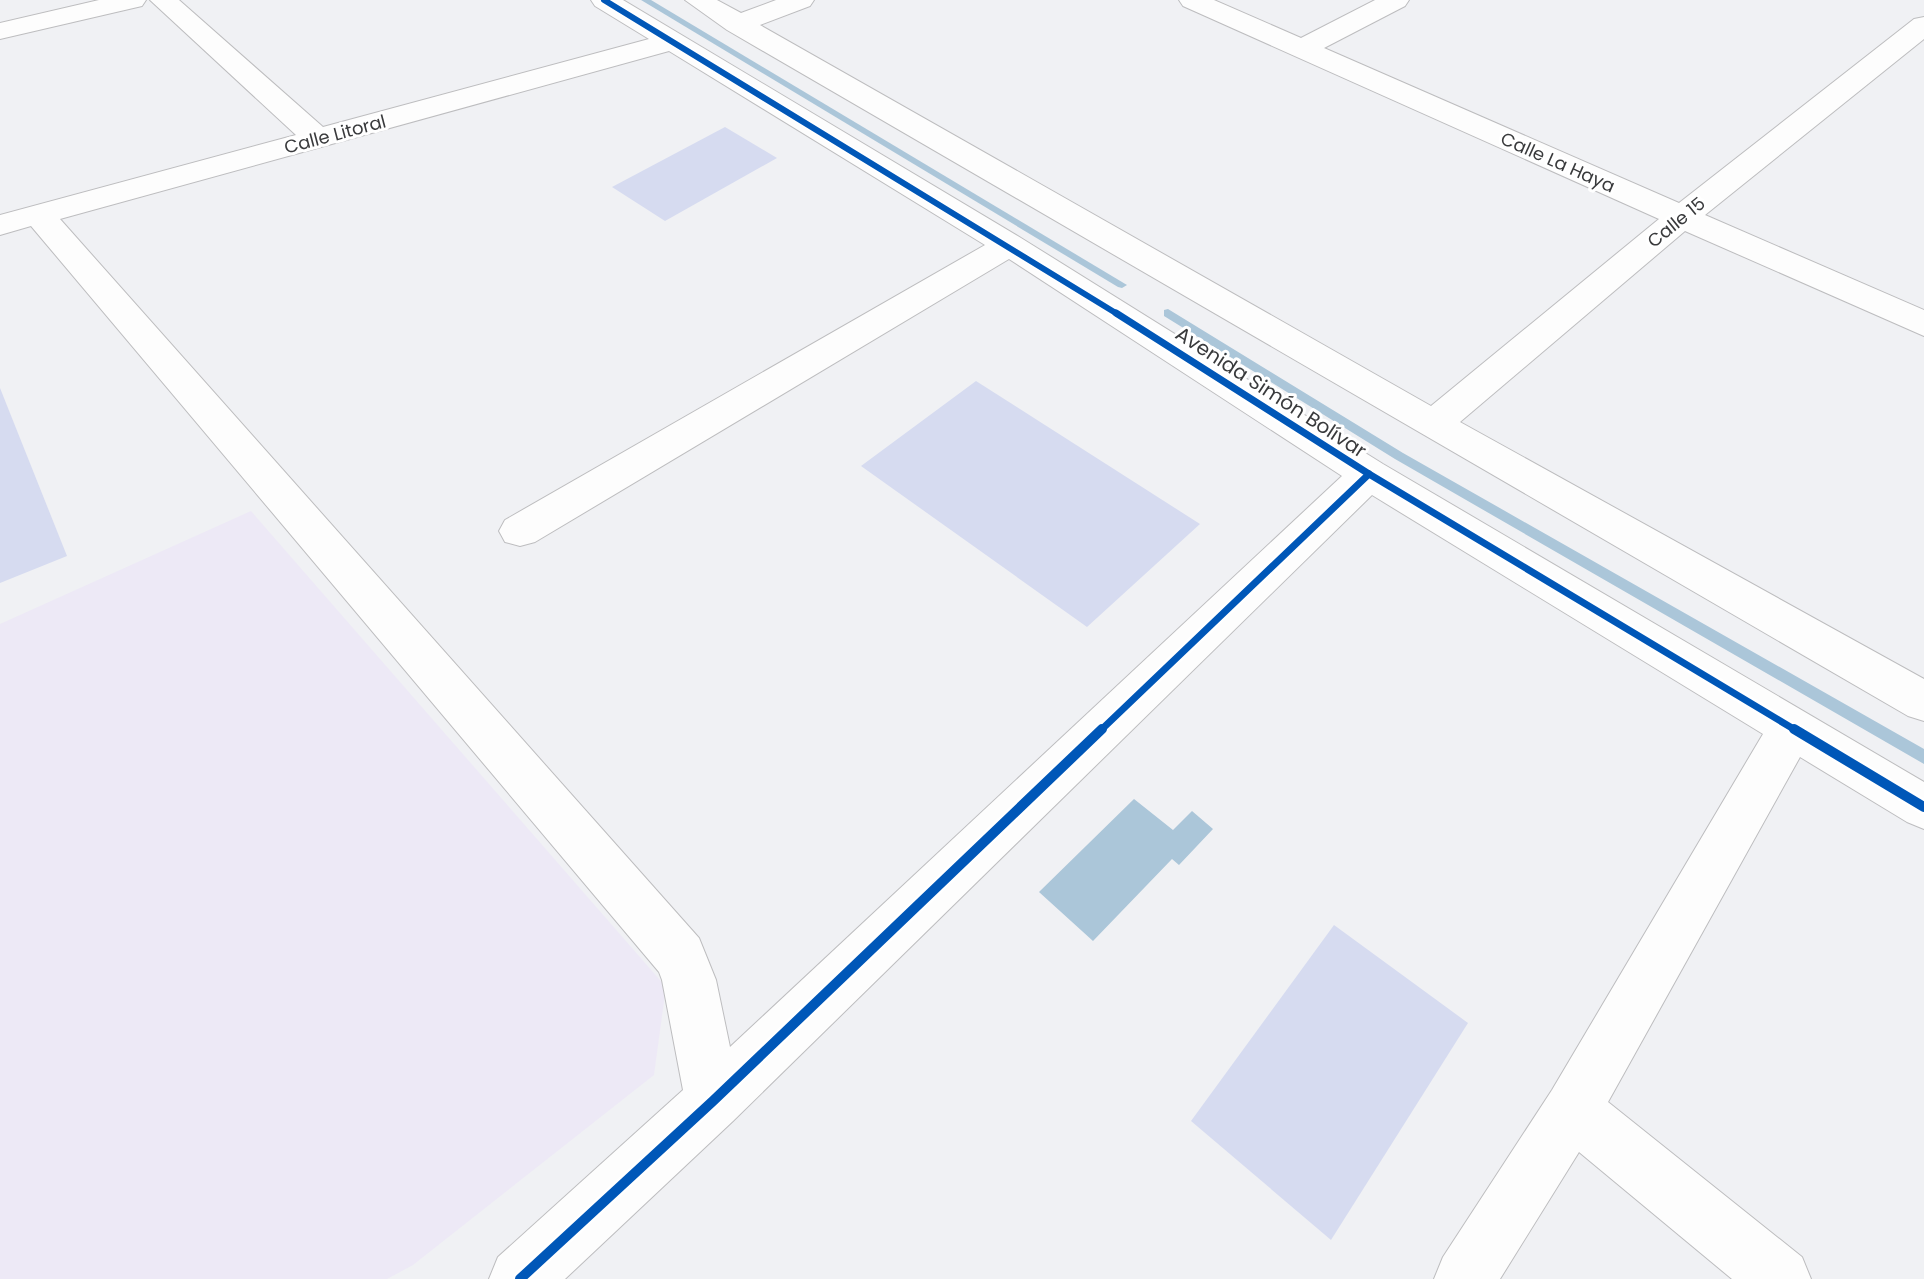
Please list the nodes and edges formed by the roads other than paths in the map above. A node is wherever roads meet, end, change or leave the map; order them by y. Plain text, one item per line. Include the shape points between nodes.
1 (133, 0) edge
2 (163, 0) edge
3 (604, 0) edge
4 (698, 0) edge
5 (801, 0) edge
6 (1192, 0) edge
7 (1396, 0) edge
8 (737, 24) junction
9 (1924, 25) edge
10 (0, 31) edge
11 (670, 42) junction
12 (1300, 49) junction
13 (318, 139) junction
14 (1683, 216) junction
15 (20, 220) edge
16 (1009, 245) junction
17 (1188, 280) junction
18 (1125, 318) junction
19 (1924, 324) edge
20 (1433, 424) junction
21 (1369, 474) junction
22 (520, 531) dead end
23 (1924, 702) edge
24 (1791, 729) junction
25 (1924, 807) edge
26 (713, 1101) junction
27 (1572, 1110) junction
28 (520, 1279) edge
29 (1465, 1279) edge
30 (1780, 1279) edge

1 - 10 street
2 - 13 street
3 - 11 street, Avenida Simón Bolívar
4 - 8 street
5 - 8 street
6 - 12 street, Calle La Haya
7 - 12 street
8 - 17 street
9 - 14 street, Calle 15
11 - 13 street, Calle Litoral
11 - 16 street, Avenida Simón Bolívar
12 - 14 street, Calle La Haya
13 - 15 street, Calle Litoral
14 - 19 street, Calle La Haya
14 - 20 street, Calle 15
15 - 26 street via 680,956
16 - 18 street, Avenida Simón Bolívar
16 - 22 street
17 - 18 street
17 - 20 street
18 - 21 street, Avenida Simón Bolívar
20 - 23 street
21 - 24 street, Avenida Simón Bolívar
21 - 26 street
24 - 25 street, Avenida Simón Bolívar
24 - 27 street
26 - 28 street
27 - 29 street
27 - 30 street

